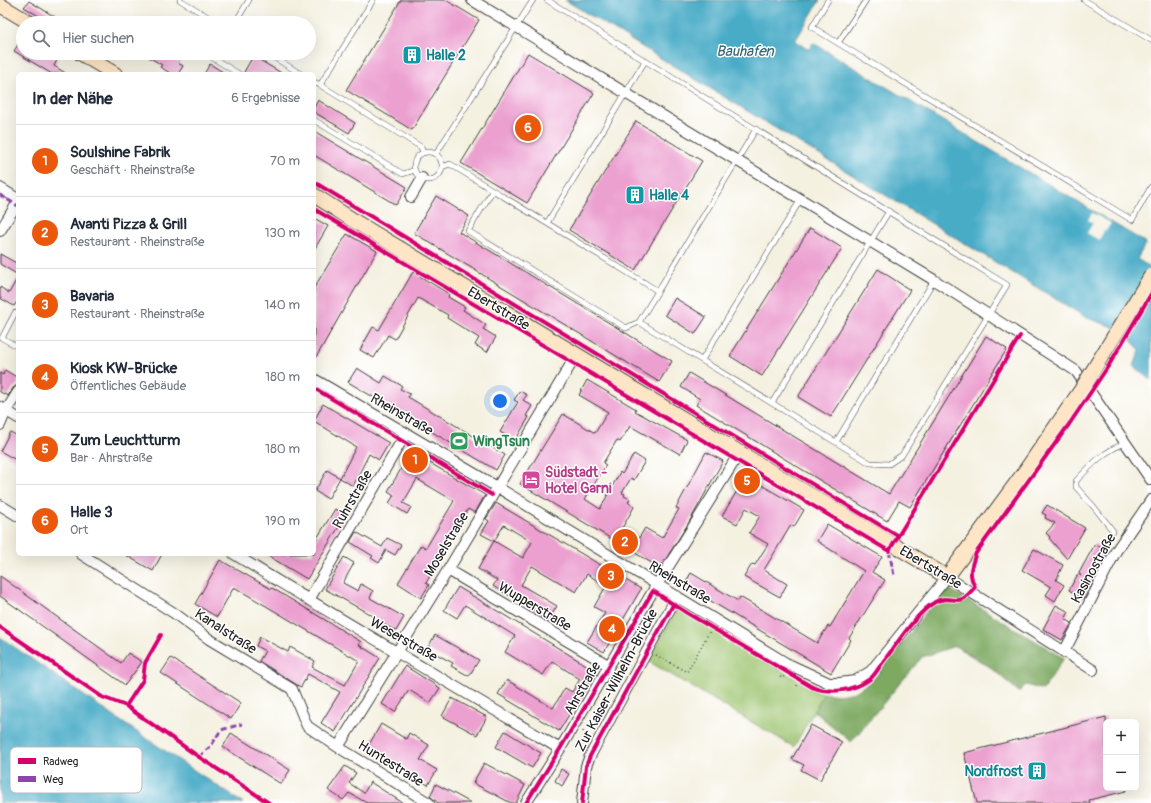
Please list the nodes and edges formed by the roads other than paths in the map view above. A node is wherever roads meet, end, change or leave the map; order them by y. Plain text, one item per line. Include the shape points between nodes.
1 (180, 0) edge
2 (249, 0) edge
3 (373, 0) edge
4 (472, 0) edge
5 (533, 0) edge
6 (547, 0) edge
7 (828, 0) edge
8 (866, 0) edge
9 (1084, 0) edge
10 (0, 5) edge
11 (18, 16) edge
12 (206, 16) edge
13 (239, 16) edge
14 (516, 27) junction
15 (1151, 40) edge
16 (838, 43) junction
17 (92, 60) edge
18 (216, 60) edge
19 (278, 60) edge
20 (645, 61) junction
21 (112, 72) edge
22 (236, 72) edge
23 (298, 72) edge
24 (316, 83) edge
25 (320, 85) junction
26 (625, 93) junction
27 (316, 121) edge
28 (756, 129) junction
29 (423, 153) junction
30 (436, 154) junction
31 (737, 161) junction
32 (442, 167) junction
33 (415, 170) junction
34 (422, 178) junction
35 (0, 188) edge
36 (1151, 188) edge
37 (493, 190) junction
38 (316, 196) edge
39 (411, 198) dead end
40 (16, 200) edge
41 (801, 200) junction
42 (16, 204) edge
43 (889, 211) junction
44 (547, 223) junction
45 (0, 231) edge
46 (870, 242) junction
47 (1151, 276) edge
48 (934, 280) junction
49 (658, 291) junction
50 (15, 313) dead end
51 (989, 314) junction
52 (639, 322) junction
53 (16, 346) edge
54 (577, 354) junction
55 (702, 360) junction
56 (316, 380) edge
57 (16, 394) edge
58 (772, 403) junction
59 (3, 409) edge
60 (16, 417) edge
61 (0, 425) edge
62 (406, 433) junction
63 (836, 442) junction
64 (1126, 443) junction
65 (740, 452) junction
66 (1151, 480) edge
67 (497, 487) junction
68 (1151, 500) edge
69 (0, 505) edge
70 (16, 515) edge
71 (1113, 531) dead end
72 (84, 556) edge
73 (237, 556) edge
74 (448, 570) junction
75 (947, 577) junction
76 (657, 584) junction
77 (678, 596) junction
78 (308, 600) junction
79 (396, 651) junction
80 (1064, 652) junction
81 (608, 665) junction
82 (1093, 670) dead end
83 (338, 747) junction
84 (560, 749) junction
85 (429, 803) edge
86 (526, 803) edge
87 (582, 803) edge

1 - 12 lane
2 - 13 lane
3 - 25 lane
4 - 14 street
5 - 14 lane
6 - 20 lane
7 - 16 lane via 812,27
8 - 16 lane
9 - 15 lane
10 - 11 street
14 - 26 street
14 - 30 lane
16 - 36 lane via 1132,220
17 - 21 street
18 - 22 lane
19 - 23 lane
20 - 26 lane
20 - 28 lane
24 - 25 lane
25 - 29 lane via 421,147
26 - 31 street
26 - 44 lane
27 - 33 lane via 403,174
28 - 31 lane
28 - 43 lane
29 - 30 lane
29 - 33 lane via 417,158
30 - 32 lane
31 - 41 street
31 - 49 lane
32 - 34 lane via 435,178
32 - 37 lane via 450,164
33 - 34 lane
34 - 39 street
35 - 40 street
37 - 44 lane
37 - 52 lane via 468,232 626,328
38 - 54 street, Ebertstraße
41 - 46 street
41 - 55 lane
42 - 45 street
43 - 46 lane
43 - 51 lane via 1007,285
44 - 49 lane
46 - 48 street
46 - 58 lane
47 - 75 street, bridge via 1081,390
48 - 51 street
48 - 63 lane
49 - 52 lane
50 - 53 lane via 2,338
51 - 63 lane via 902,455 889,464 870,463
51 - 64 street via 1076,371
52 - 55 lane
54 - 65 street, Ebertstraße
54 - 67 street, Moselstraße
55 - 58 lane
56 - 62 street, Rheinstraße
57 - 59 street
58 - 63 lane
59 - 60 street
59 - 61 street
62 - 67 street, Rheinstraße
62 - 78 street, Ruhrstraße
64 - 66 street
64 - 71 lane via 1102,455 1076,481 1076,487
65 - 75 street, Ebertstraße
65 - 76 street, Ahrstraße
67 - 74 street, Moselstraße
67 - 76 street, Rheinstraße
68 - 80 street, Kasinostraße via 1116,551
69 - 70 street
72 - 83 street, Kanalstraße via 174,613 209,639 292,689 307,726
73 - 78 street, Weserstraße
74 - 79 street, Moselstraße
74 - 81 street, Wupperstraße
75 - 77 street, Rheinstraße via 871,671 856,681 840,683 829,683 786,663
75 - 80 street, Ebertstraße
76 - 77 street, Rheinstraße
76 - 81 street, Ahrstraße
77 - 87 street, Zur Kaiser-Wilhelm-Brücke via 590,756 586,766
78 - 79 street, Weserstraße
79 - 83 street, Moselstraße
79 - 84 street, Weserstraße
80 - 82 street, Ebertstraße
81 - 84 street, Ahrstraße
83 - 85 street, Huntestraße
84 - 86 street, Ahrstraße

